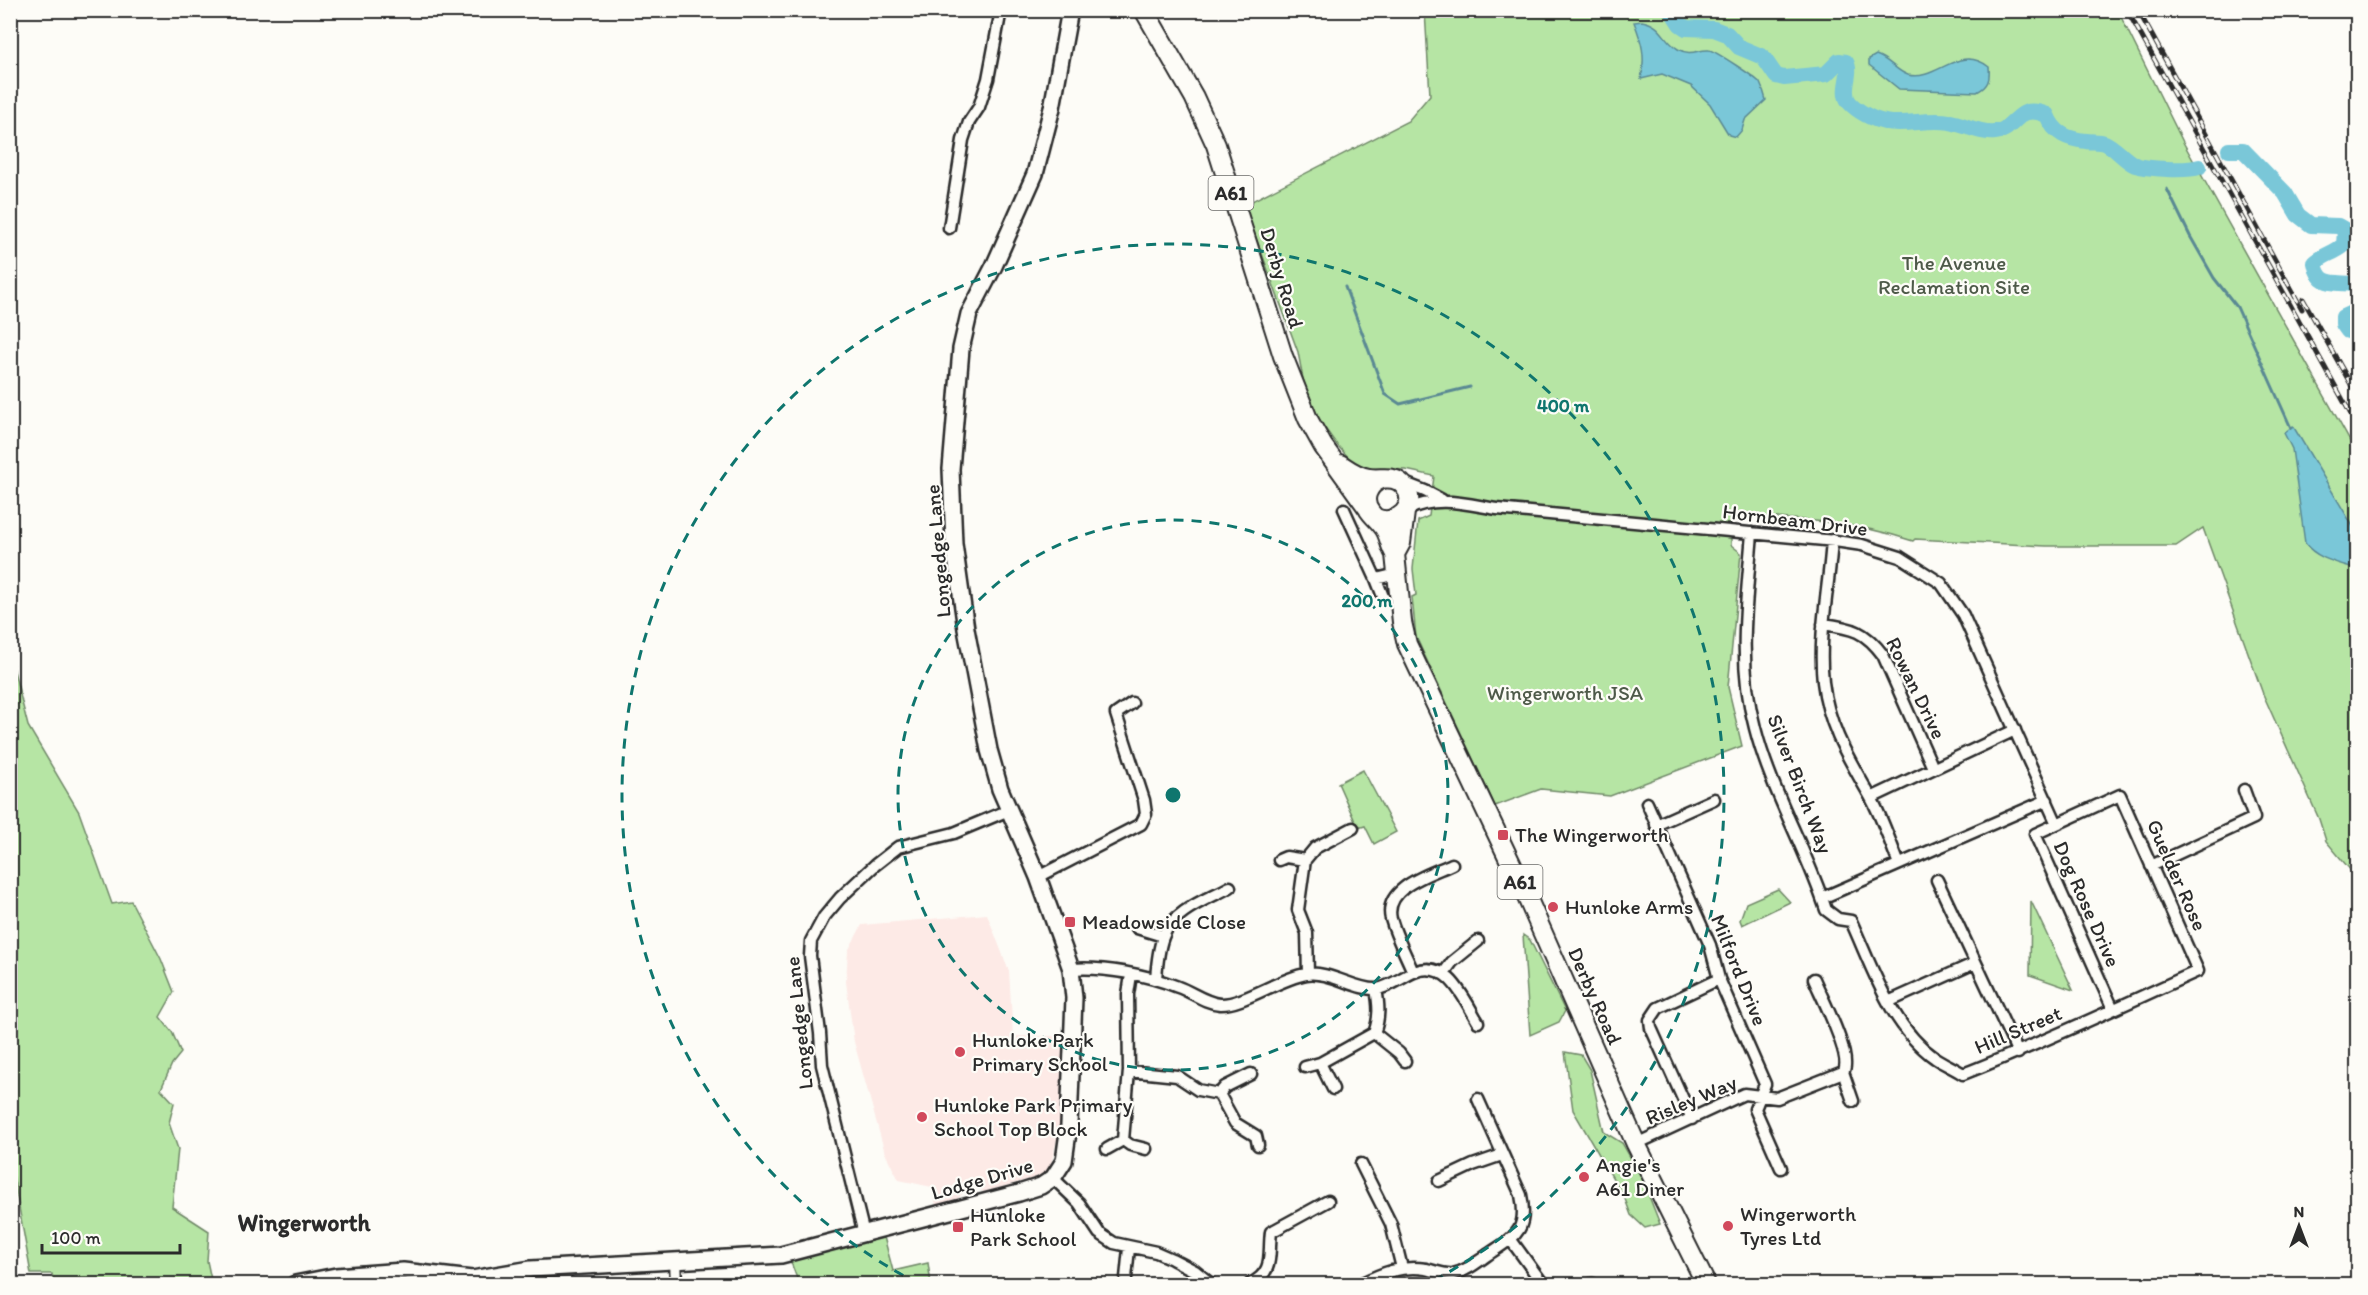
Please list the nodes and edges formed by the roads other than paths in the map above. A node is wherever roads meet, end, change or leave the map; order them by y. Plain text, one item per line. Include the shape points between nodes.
1 (1001, 10) edge
2 (1070, 10) edge
3 (1144, 10) edge
4 (949, 228) dead end
5 (1333, 460) junction
6 (1390, 480) junction
7 (1442, 500) junction
8 (1344, 509) dead end
9 (1406, 511) junction
10 (1372, 513) junction
11 (1752, 533) junction
12 (1832, 540) junction
13 (1395, 554) junction
14 (1397, 574) junction
15 (1376, 579) junction
16 (1384, 599) dead end
17 (1823, 624) junction
18 (1132, 703) dead end
19 (2015, 730) junction
20 (1933, 768) junction
21 (2244, 790) dead end
22 (2120, 795) joint
23 (1871, 798) junction
24 (1714, 799) dead end
25 (2047, 800) junction
26 (1647, 803) dead end
27 (1009, 810) junction
28 (2057, 824) junction
29 (1656, 825) junction
30 (1353, 828) dead end
31 (1279, 860) dead end
32 (1305, 860) junction
33 (1452, 864) dead end
34 (1899, 864) junction
35 (2151, 866) junction
36 (1811, 870) joint
37 (1038, 877) junction
38 (1937, 880) dead end
39 (1230, 887) dead end
40 (1822, 898) junction
41 (1137, 928) dead end
42 (1163, 936) junction
43 (1478, 941) dead end
44 (1975, 963) junction
45 (1071, 969) junction
46 (2198, 971) joint
47 (1413, 972) junction
48 (1444, 973) junction
49 (1308, 974) junction
50 (1131, 975) junction
51 (1156, 979) junction
52 (1719, 979) junction
53 (1814, 979) dead end
54 (1376, 989) junction
55 (1888, 1002) junction
56 (2113, 1010) junction
57 (1478, 1022) dead end
58 (1374, 1033) junction
59 (2018, 1053) junction
60 (1405, 1061) dead end
61 (1320, 1063) junction
62 (1305, 1067) dead end
63 (1129, 1071) junction
64 (1843, 1072) junction
65 (1251, 1074) dead end
66 (1333, 1089) dead end
67 (1219, 1094) junction
68 (1762, 1097) junction
69 (1478, 1099) dead end
70 (1853, 1101) dead end
71 (1692, 1119) junction
72 (1123, 1140) junction
73 (1636, 1144) junction
74 (1258, 1145) dead end
75 (1107, 1149) dead end
76 (1146, 1149) dead end
77 (1502, 1155) junction
78 (1360, 1164) dead end
79 (1781, 1168) dead end
80 (1053, 1179) junction
81 (1439, 1181) dead end
82 (1328, 1201) dead end
83 (864, 1233) junction
84 (1511, 1240) junction
85 (1129, 1248) junction
86 (675, 1260) junction
87 (1402, 1268) junction
88 (1126, 1278) dead end
89 (1454, 1279) edge
90 (295, 1284) edge
91 (676, 1284) edge
92 (1211, 1284) edge
93 (1250, 1284) edge
94 (1360, 1284) edge
95 (1543, 1284) edge
96 (1706, 1284) edge

1 - 4 street via 988,79 963,140
2 - 27 street, Longedge Lane via 1035,174 969,314 956,399 951,469 954,544 989,750
3 - 5 highway, Derby Road / A61 via 1206,121 1293,386
5 - 6 highway, Derby Road / A61 via 1359,475
5 - 10 highway, Derby Road / A61
6 - 7 street, Hornbeam Drive
6 - 9 highway via 1408,492
6 - 10 highway via 1376,480 1367,491
7 - 9 street, Hornbeam Drive via 1418,504
7 - 11 street, Hornbeam Drive via 1497,509
8 - 15 street
9 - 10 highway via 1389,521
9 - 13 highway, Derby Road / A61 via 1401,543
10 - 13 highway, Derby Road / A61 via 1385,529
11 - 12 street, Hornbeam Drive
11 - 36 street, Silver Birch Way via 1743,629 1754,727
12 - 17 street
12 - 19 street, Hornbeam Drive via 1900,557 1941,583 1963,615
13 - 14 highway, Derby Road / A61
14 - 15 street
14 - 73 highway, Derby Road / A61 via 1407,644 1526,895
15 - 16 street
17 - 20 street, Rowan Drive via 1860,631 1883,655
17 - 23 street via 1824,685 1834,729
18 - 37 street via 1116,714 1144,800 1144,819
19 - 20 street
19 - 25 street, Hornbeam Drive
20 - 23 street
21 - 35 street via 2254,818
22 - 28 street, Dog Rose Drive
22 - 35 street, Guelder Rose
23 - 34 street
24 - 29 street
25 - 28 street, Hornbeam Drive
25 - 34 street
26 - 29 street, Milford Drive
27 - 37 street, Lodge Drive
27 - 83 street, Longedge Lane via 954,833 898,848 840,898 811,941 822,1065
28 - 56 street, Dog Rose Drive via 2035,834
29 - 52 street, Milford Drive via 1710,945
30 - 32 street via 1315,848
31 - 32 street
32 - 49 street via 1298,910 1307,933
33 - 47 street via 1409,884 1391,906 1391,920
34 - 40 street
35 - 46 street, Guelder Rose
36 - 40 street, Hill Street
37 - 45 street, Lodge Drive
38 - 44 street
39 - 42 street via 1181,914
40 - 55 street, Hill Street via 1826,910 1838,919 1851,921
41 - 42 street
42 - 51 street
43 - 48 street
44 - 55 street
44 - 59 street
45 - 50 street
45 - 80 street, Lodge Drive via 1074,998 1069,1125 1064,1161
46 - 56 street, Hill Street
47 - 48 street via 1425,969
47 - 54 street
48 - 57 street
49 - 51 street via 1282,980 1231,1003 1218,1004
49 - 54 street
50 - 51 street
50 - 63 street
52 - 68 street, Milford Drive via 1765,1084
52 - 71 street via 1658,1008 1650,1020
53 - 64 street via 1847,1062
54 - 58 street via 1379,1020
55 - 59 street, Hill Street via 1903,1027 1926,1050 1964,1074
56 - 59 street, Hill Street
58 - 60 street
58 - 61 street
61 - 62 street
61 - 66 street
63 - 67 street via 1177,1076 1198,1090
63 - 72 street
64 - 68 street, Risley Way via 1778,1098
64 - 70 street
65 - 67 street
67 - 74 street via 1235,1123 1256,1136
68 - 71 street, Risley Way via 1744,1094
68 - 79 street, Milford Drive via 1755,1109
69 - 77 street
71 - 73 street, Risley Way
72 - 75 street
72 - 76 street
73 - 96 highway, Derby Road / A61
77 - 81 street
77 - 84 street via 1521,1195 1524,1212
78 - 87 street via 1391,1224
80 - 83 street, Lodge Drive via 1020,1193
80 - 85 street via 1079,1203 1099,1233
82 - 93 street via 1271,1232 1266,1272
83 - 86 street via 781,1255
84 - 89 street
84 - 95 street
85 - 88 street
85 - 92 street via 1172,1259
86 - 90 street via 531,1269 472,1280 404,1271 336,1276
86 - 91 street
87 - 89 street
87 - 94 street

